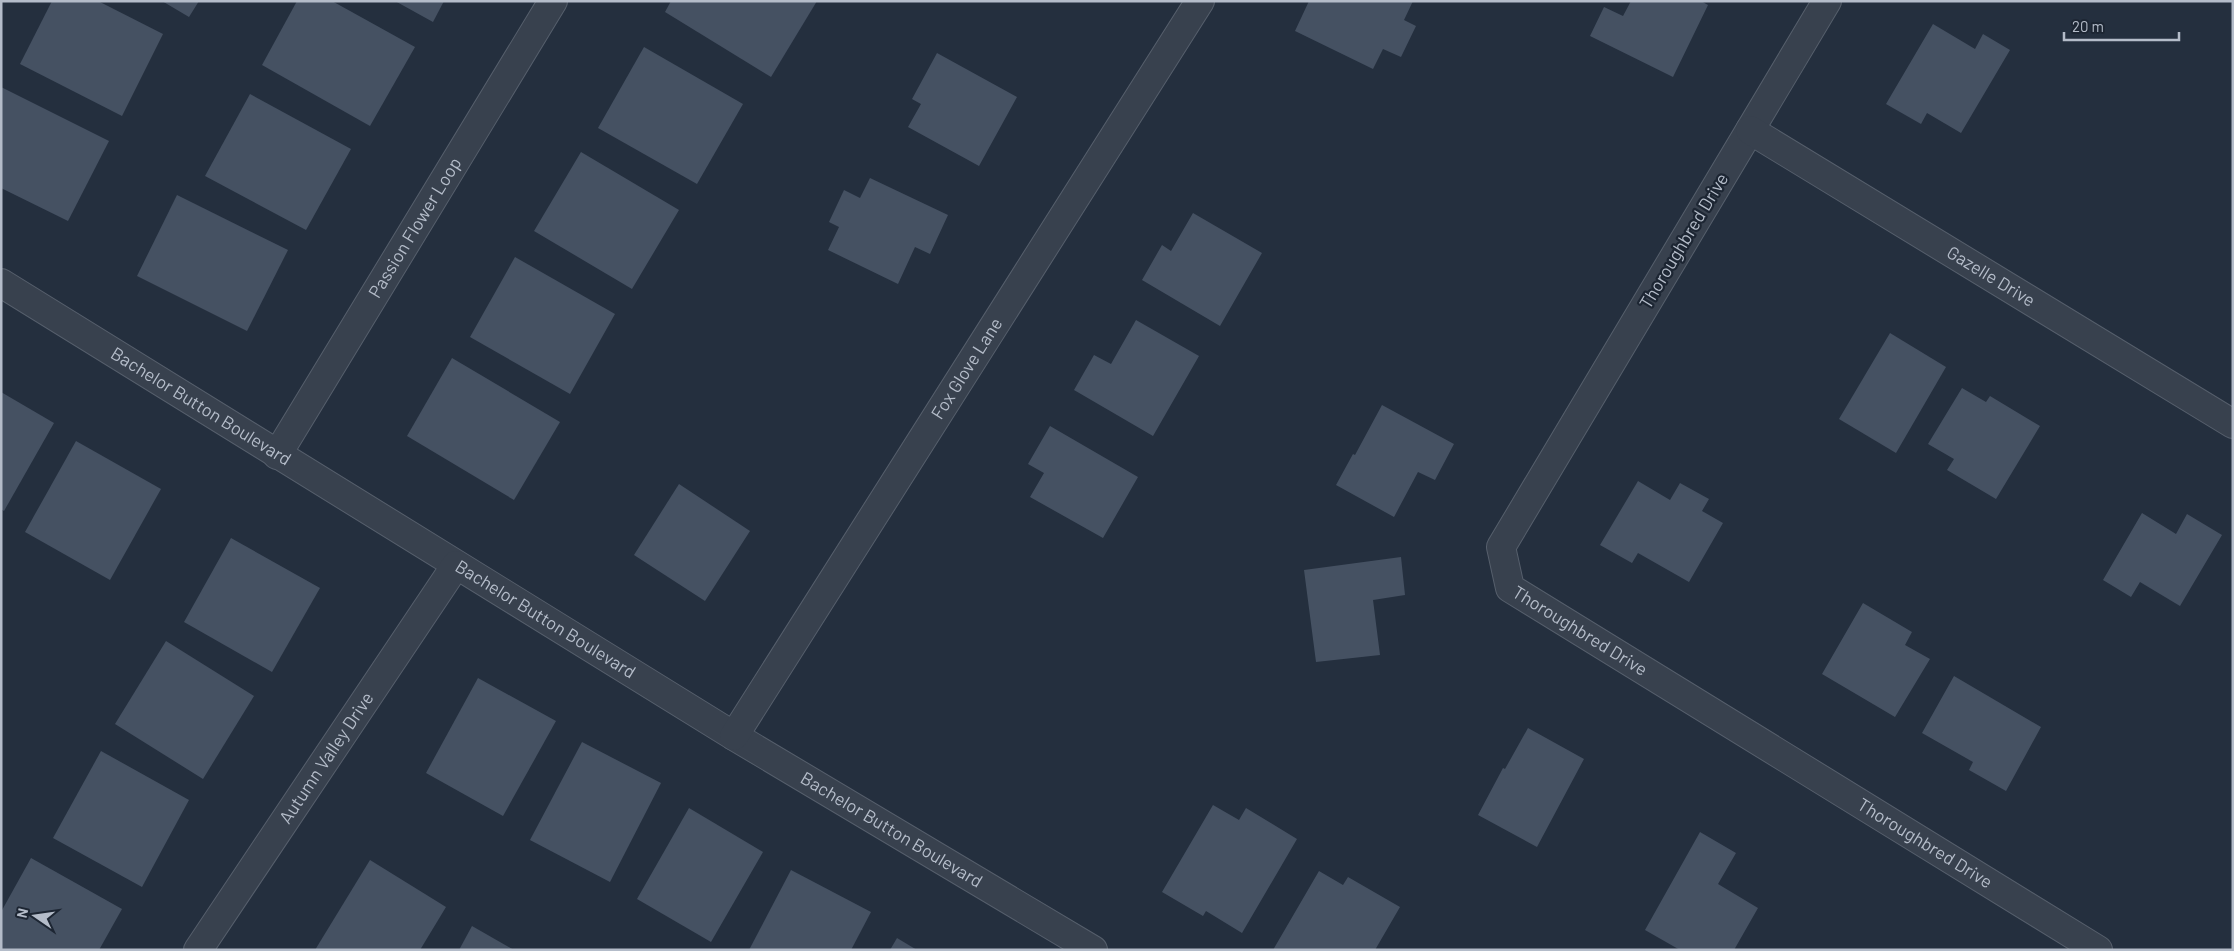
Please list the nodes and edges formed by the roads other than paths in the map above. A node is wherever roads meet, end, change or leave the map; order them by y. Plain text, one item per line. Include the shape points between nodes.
1 (553, 1) edge
2 (1200, 1) edge
3 (1827, 1) edge
4 (1750, 130) junction
5 (1, 283) edge
6 (2233, 424) edge
7 (277, 455) junction
8 (456, 565) junction
9 (734, 736) junction
10 (198, 950) edge
11 (1093, 950) edge
12 (2098, 950) edge

1 - 7 street, Passion Flower Loop
2 - 9 street, Fox Glove Lane
3 - 4 street, Thoroughbred Drive
4 - 6 street, Gazelle Drive
4 - 12 street, Thoroughbred Drive via 1501,547 1510,588
5 - 7 street, Bachelor Button Boulevard
7 - 8 street, Bachelor Button Boulevard
8 - 9 street, Bachelor Button Boulevard
8 - 10 street, Autumn Valley Drive
9 - 11 street, Bachelor Button Boulevard

